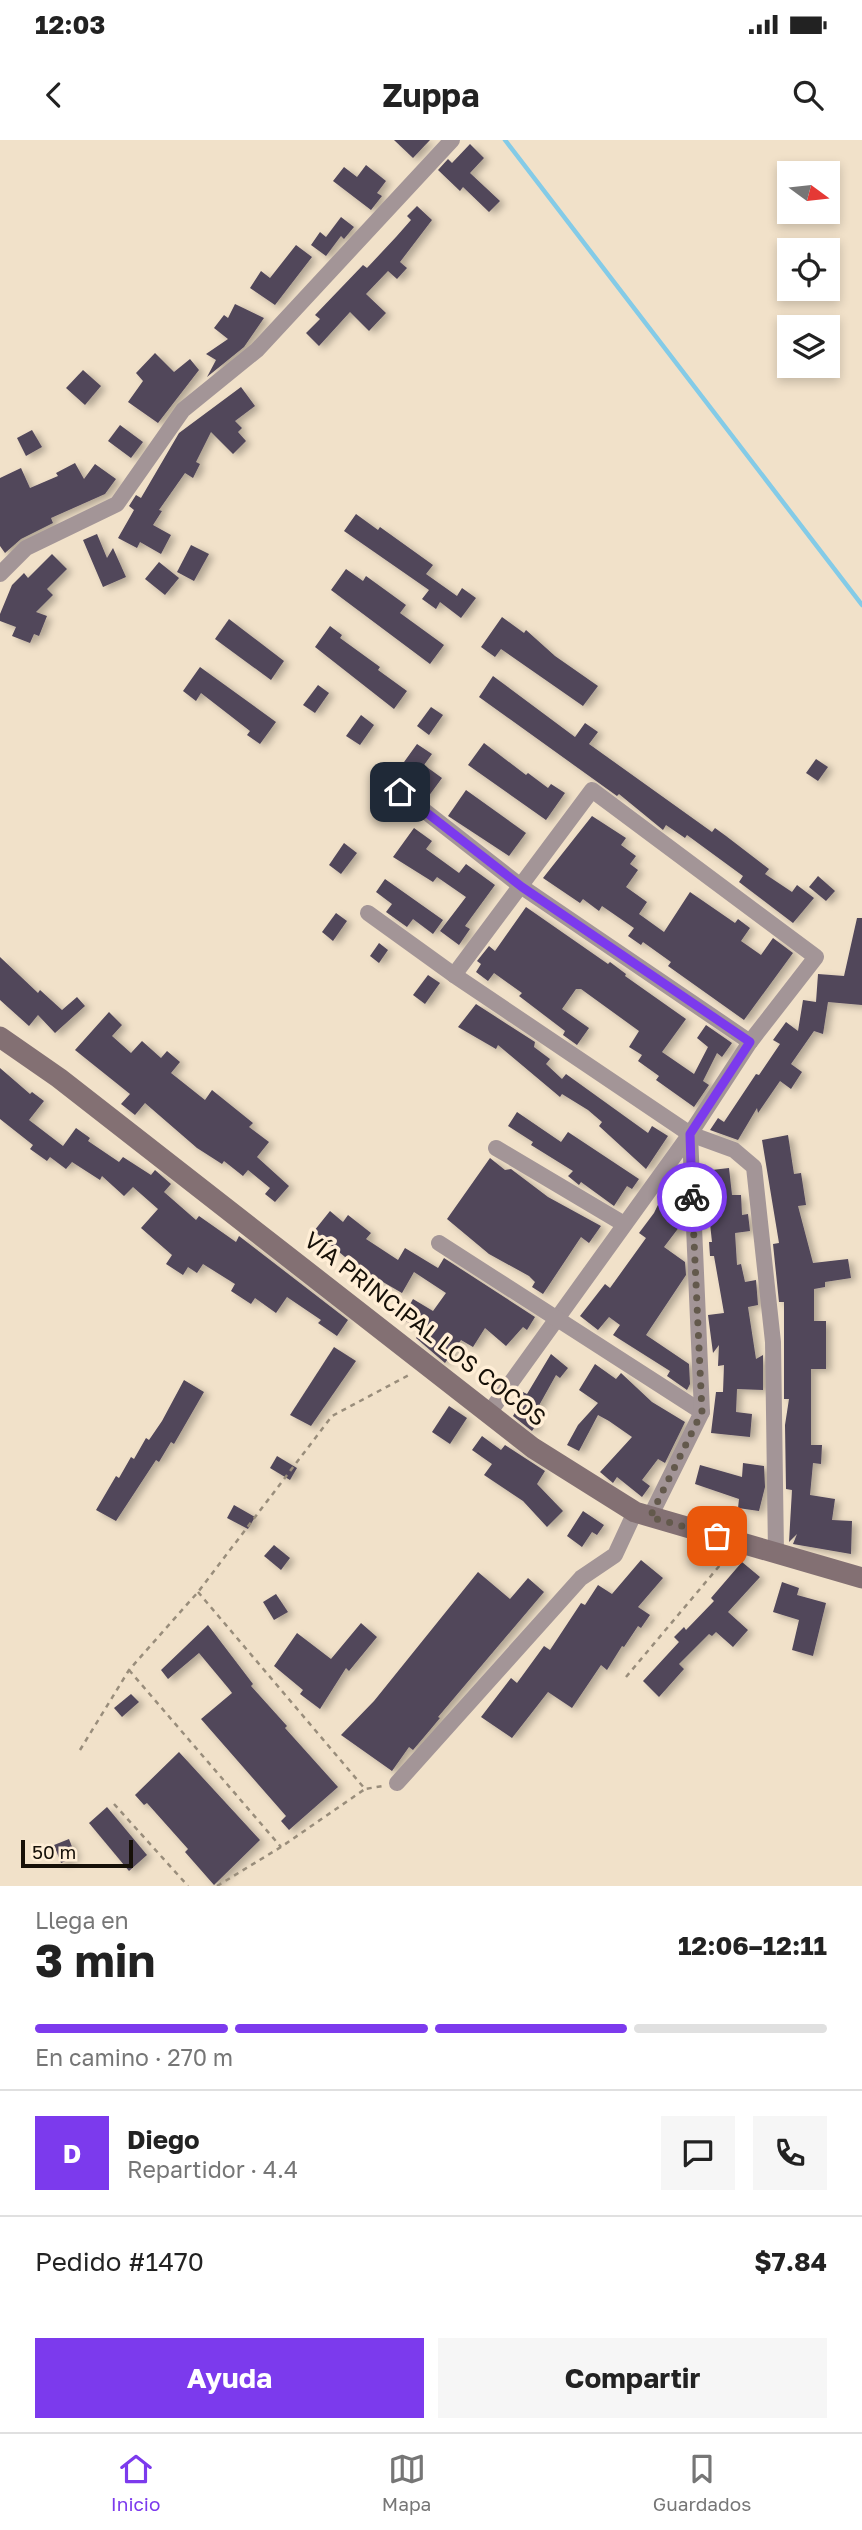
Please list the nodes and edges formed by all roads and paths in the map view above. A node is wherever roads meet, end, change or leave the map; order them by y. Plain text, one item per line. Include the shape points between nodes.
1 (452, 140) edge
2 (0, 574) edge
3 (380, 776) dead end
4 (522, 887) junction
5 (368, 913) dead end
6 (454, 975) junction
7 (0, 1037) edge
8 (750, 1042) junction
9 (690, 1134) junction
10 (496, 1148) dead end
11 (624, 1224) junction
12 (439, 1243) dead end
13 (557, 1321) junction
14 (426, 1364) junction
15 (702, 1412) junction
16 (489, 1413) junction
17 (642, 1514) junction
18 (739, 1542) junction
19 (776, 1553) junction
20 (862, 1578) edge
21 (198, 1592) junction
22 (129, 1670) junction
23 (626, 1678) dead end
24 (80, 1750) dead end
25 (397, 1783) joint
26 (365, 1789) junction
27 (114, 1804) dead end
28 (281, 1847) junction
29 (188, 1886) edge
30 (217, 1886) edge

1 - 2 street via 257,350 183,410 117,504 26,548
3 - 4 street
4 - 6 street
4 - 8 street
4 - 8 street via 592,790 816,957
5 - 6 street
6 - 9 street
7 - 14 street, VÍA PRINCIPAL LOS COCOS
8 - 9 street
9 - 11 street
9 - 15 street
9 - 19 street via 734,1150 754,1167 773,1342
10 - 11 street
11 - 13 street
12 - 13 street
13 - 15 street
13 - 16 street
14 - 16 street, VÍA PRINCIPAL LOS COCOS
14 - 21 path via 332,1416
15 - 17 street
16 - 17 street, VÍA PRINCIPAL LOS COCOS via 533,1448
17 - 18 street, VÍA PRINCIPAL LOS COCOS
17 - 25 street via 615,1555 581,1578
18 - 19 street, VÍA PRINCIPAL LOS COCOS
18 - 23 path
19 - 20 street, VÍA PRINCIPAL LOS COCOS
21 - 22 path
21 - 26 path
22 - 24 path
22 - 28 path
25 - 26 path
26 - 28 path
27 - 29 path
28 - 30 path

